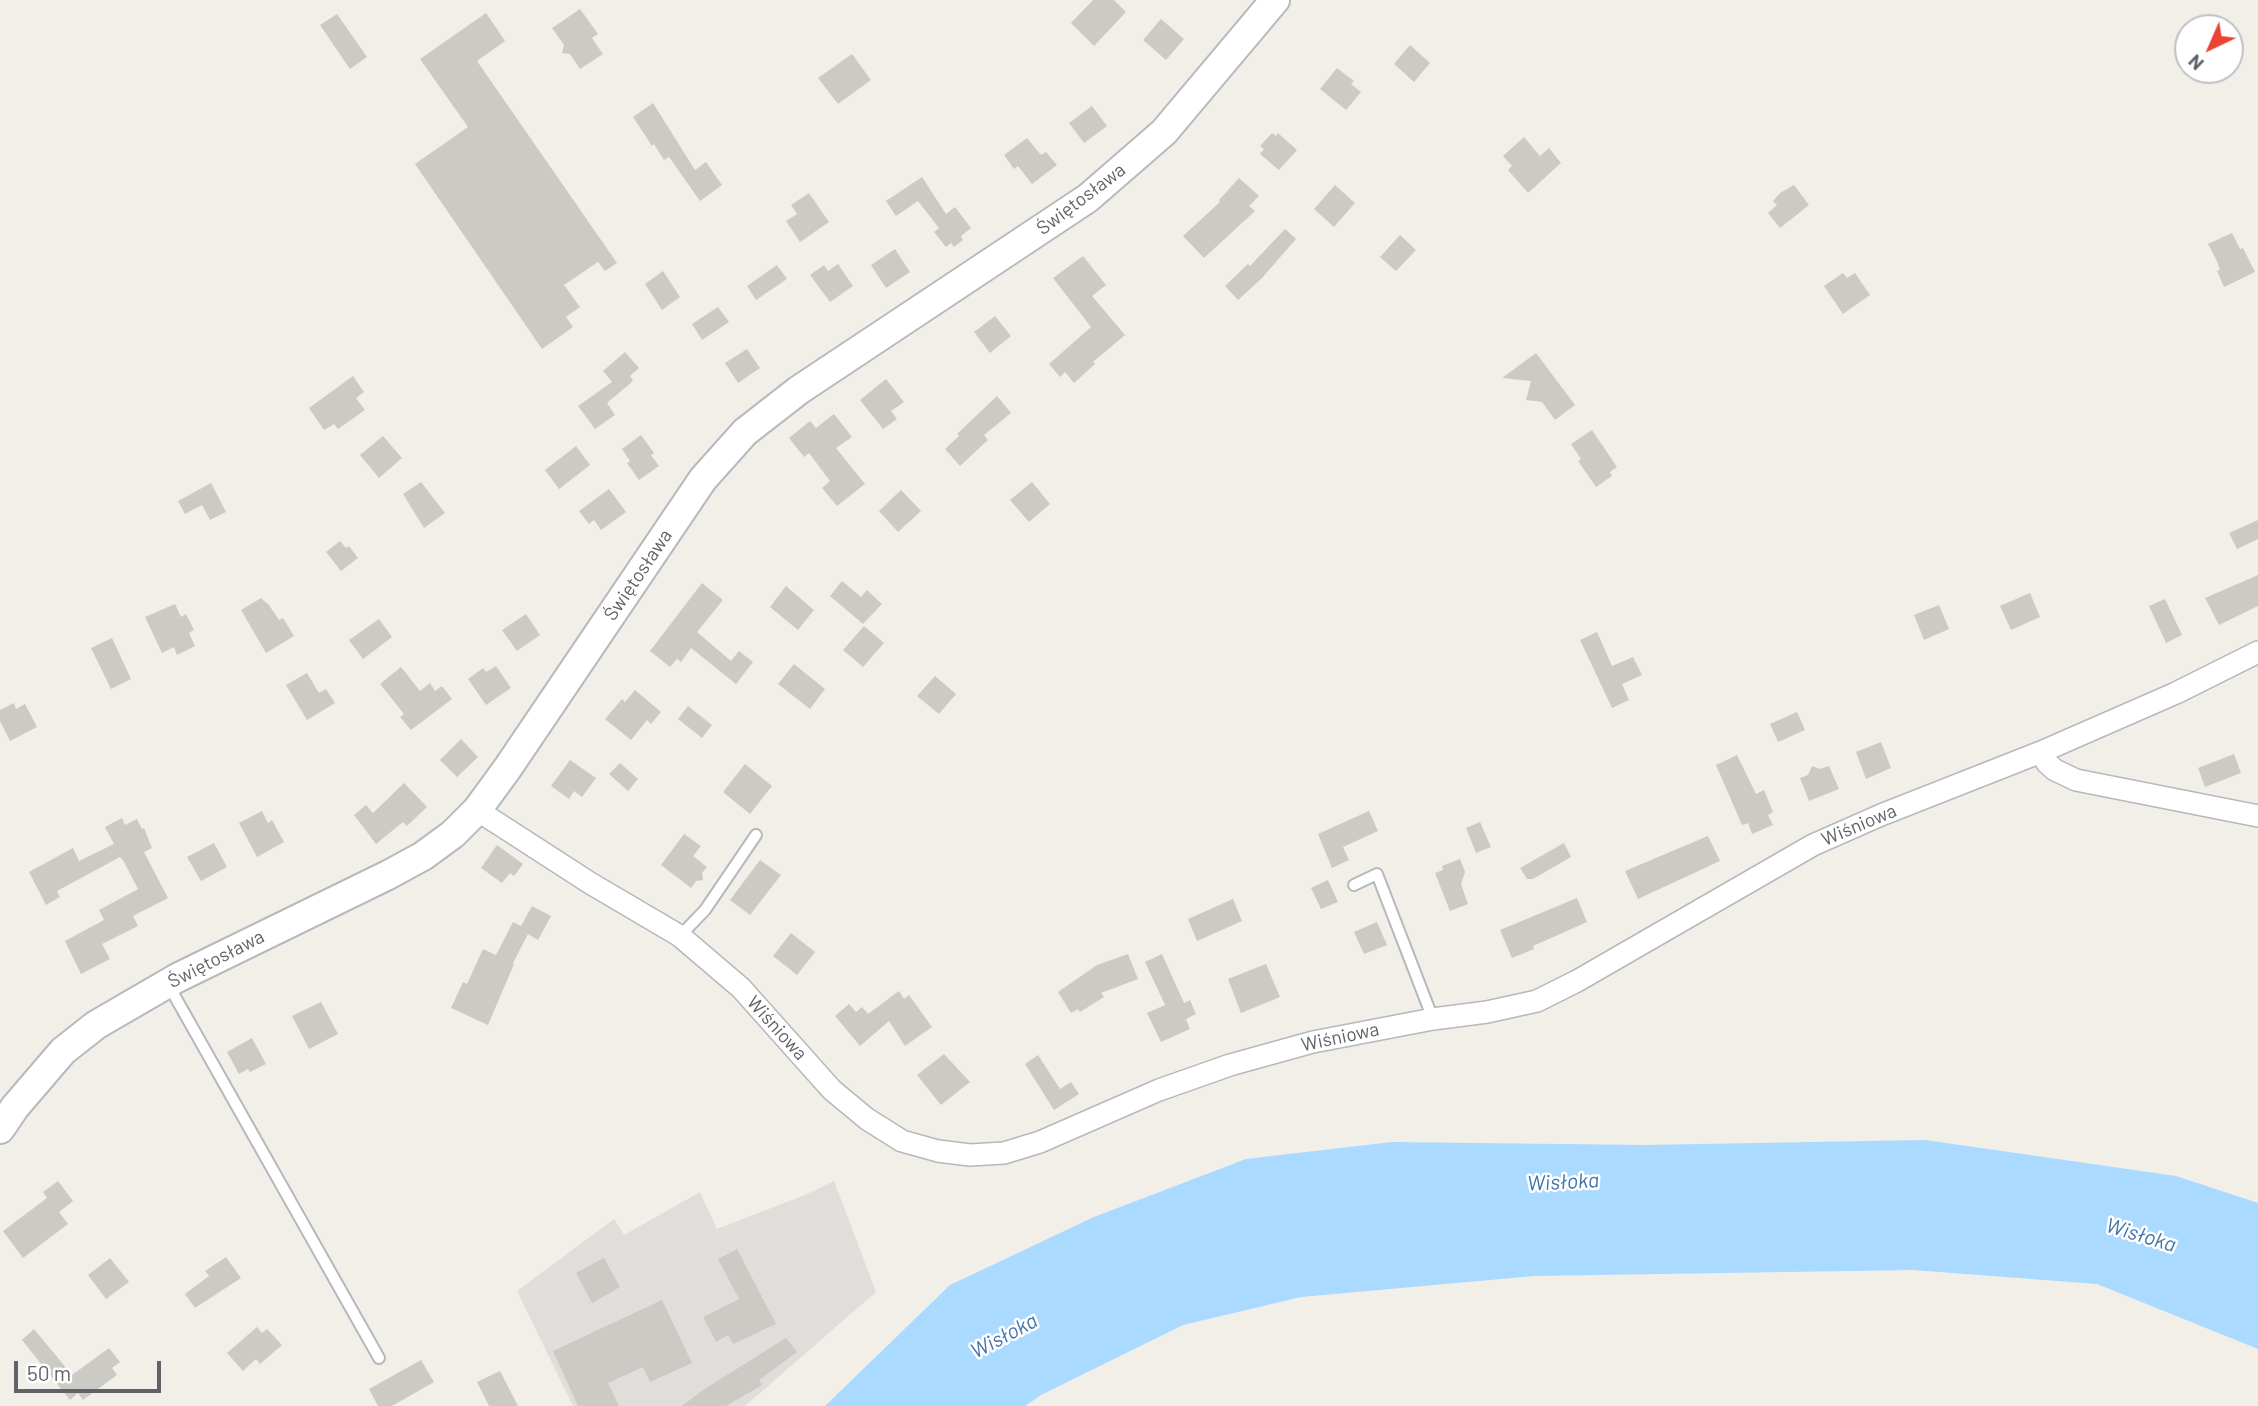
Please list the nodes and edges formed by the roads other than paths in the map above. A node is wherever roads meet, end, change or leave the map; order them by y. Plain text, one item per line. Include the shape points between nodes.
1 (1275, 0) edge
2 (2258, 652) edge
3 (2041, 752) junction
4 (477, 810) junction
5 (2258, 816) edge
6 (756, 835) dead end
7 (1354, 885) dead end
8 (680, 936) junction
9 (167, 984) junction
10 (1433, 1019) junction
11 (0, 1129) edge
12 (379, 1357) dead end

1 - 4 street, Świętosława via 1164,132 1088,198 799,390 737,440 688,500
2 - 3 street, Wiśniowa
3 - 5 street via 2055,770 2076,780
3 - 10 street, Wiśniowa via 1813,845 1536,1001
4 - 8 street, Wiśniowa
4 - 9 street, Świętosława via 423,856
6 - 8 lane via 705,911
7 - 10 lane via 1377,874
8 - 10 street, Wiśniowa via 741,988 832,1090 867,1119 902,1142 970,1155 1004,1153 1040,1142 1230,1065 1313,1042
9 - 11 street, Świętosława via 96,1024 63,1051
9 - 12 lane

